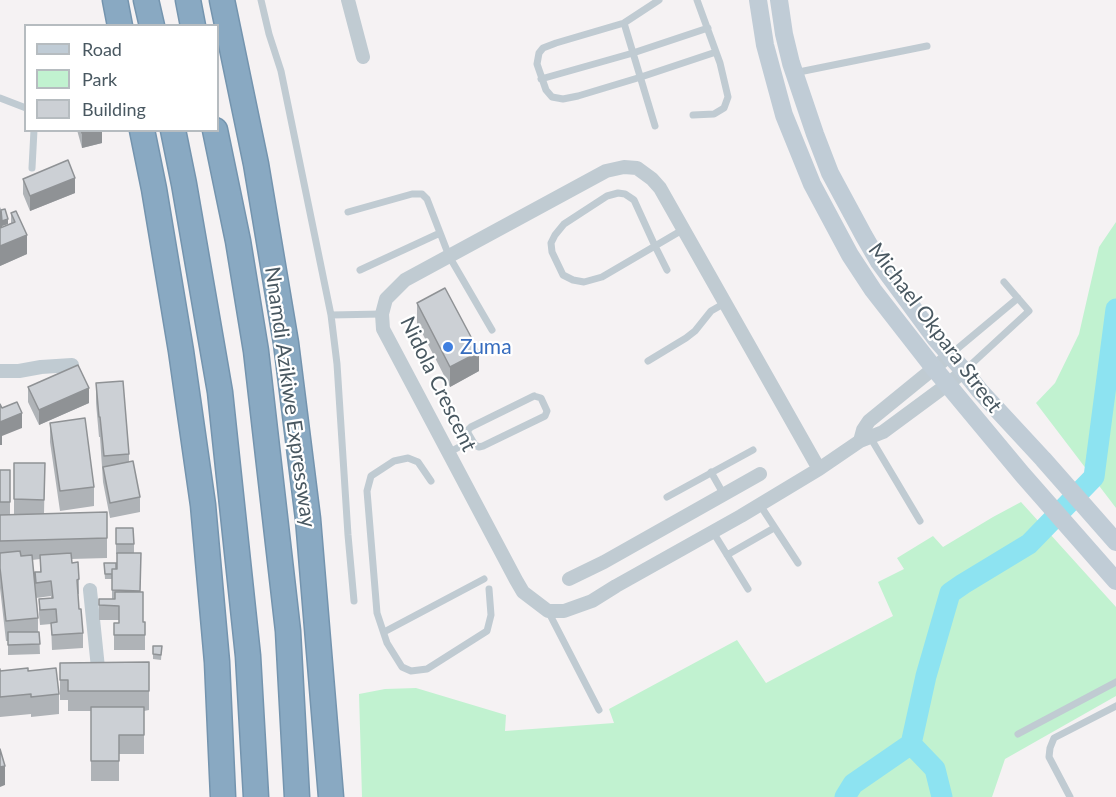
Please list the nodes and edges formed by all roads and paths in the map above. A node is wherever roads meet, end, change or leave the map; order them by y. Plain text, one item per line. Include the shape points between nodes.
1 (115, 0) edge
2 (146, 0) edge
3 (188, 0) edge
4 (222, 0) edge
5 (261, 0) edge
6 (348, 0) edge
7 (659, 0) edge
8 (697, 0) edge
9 (758, 0) edge
10 (778, 0) edge
11 (624, 23) junction
12 (120, 24) edge
13 (152, 24) edge
14 (193, 24) edge
15 (708, 28) junction
16 (927, 46) dead end
17 (716, 52) junction
18 (633, 53) junction
19 (363, 57) dead end
20 (794, 73) junction
21 (641, 78) junction
22 (541, 79) junction
23 (0, 98) edge
24 (24, 107) edge
25 (693, 115) dead end
26 (655, 126) dead end
27 (34, 132) edge
28 (142, 132) edge
29 (173, 132) edge
30 (214, 132) edge
31 (32, 168) dead end
32 (348, 212) dead end
33 (684, 229) junction
34 (440, 234) junction
35 (655, 246) junction
36 (449, 256) junction
37 (360, 270) dead end
38 (667, 270) dead end
39 (1004, 282) dead end
40 (1018, 298) junction
41 (725, 303) junction
42 (382, 314) junction
43 (331, 315) junction
44 (492, 330) dead end
45 (950, 355) junction
46 (648, 362) dead end
47 (72, 365) edge
48 (933, 368) junction
49 (0, 371) edge
50 (964, 371) junction
51 (948, 384) junction
52 (220, 392) junction
53 (865, 439) junction
54 (472, 440) junction
55 (753, 450) dead end
56 (448, 453) junction
57 (819, 469) junction
58 (711, 472) junction
59 (760, 474) dead end
60 (431, 481) dead end
61 (726, 494) junction
62 (667, 497) dead end
63 (203, 505) junction
64 (760, 505) junction
65 (741, 516) junction
66 (920, 521) dead end
67 (774, 528) junction
68 (713, 532) junction
69 (1114, 540) edge
70 (727, 555) junction
71 (604, 562) junction
72 (798, 563) dead end
73 (484, 579) dead end
74 (569, 579) dead end
75 (1116, 581) edge
76 (616, 586) junction
77 (489, 589) dead end
78 (748, 589) dead end
79 (90, 590) dead end
80 (354, 601) dead end
81 (548, 611) junction
82 (288, 631) junction
83 (384, 632) junction
84 (97, 668) edge
85 (1116, 682) edge
86 (1116, 706) edge
87 (599, 710) dead end
88 (1018, 734) dead end
89 (328, 755) junction
90 (223, 797) edge
91 (255, 797) edge
92 (297, 797) edge
93 (331, 797) edge
94 (1070, 797) edge

1 - 12 highway
2 - 13 highway
3 - 14 highway
4 - 89 highway, Nnamdi Azikiwe Expressway via 256,164 286,343 308,519
5 - 43 lane via 281,72
6 - 19 street
7 - 11 lane
8 - 15 lane
9 - 48 main road, Michael Okpara Street via 765,45 784,115 812,184 873,290
10 - 20 main road, Michael Okpara Street
11 - 18 lane
11 - 22 lane via 543,48 537,64
15 - 17 lane
15 - 18 lane
16 - 20 lane
17 - 21 lane
17 - 25 lane via 729,97 724,108 714,114
18 - 21 lane
18 - 22 lane
20 - 45 main road, Michael Okpara Street via 830,173 864,237
21 - 22 lane via 563,99 552,97
21 - 26 lane
23 - 24 lane
27 - 31 lane
28 - 63 highway
29 - 52 highway
30 - 82 highway, Nnamdi Azikiwe Expressway via 256,351
32 - 34 lane via 422,194
33 - 35 lane
33 - 36 street, Nidola Crescent via 652,179 637,168 624,167 606,171
33 - 41 street, Nidola Crescent
34 - 36 lane
34 - 37 lane
35 - 35 lane via 634,200 618,193 564,224 551,243 563,275 584,282 602,277
35 - 38 lane
36 - 42 street, Nidola Crescent via 405,280 386,299
36 - 44 lane
39 - 40 lane
40 - 45 lane
40 - 50 lane via 1029,310
41 - 46 lane via 711,310 686,338
41 - 57 street, Nidola Crescent
42 - 43 lane
42 - 56 street, Nidola Crescent via 383,329
43 - 80 lane
45 - 48 street
45 - 50 main road, Michael Okpara Street
47 - 49 street
48 - 51 main road, Michael Okpara Street
48 - 53 street via 869,421 863,430
50 - 51 street
50 - 69 main road, Michael Okpara Street
51 - 53 street via 883,432
51 - 75 main road, Michael Okpara Street
52 - 63 highway
52 - 91 highway via 248,656
53 - 57 street
53 - 66 lane
54 - 54 lane via 483,446 545,416 547,411 541,398 534,396 471,426 468,433
54 - 56 lane
55 - 58 lane
56 - 81 street, Nidola Crescent via 523,592
57 - 64 street
58 - 61 lane
58 - 62 lane
59 - 61 street
60 - 83 lane via 418,462 408,458 394,460 371,476 367,491 377,613
61 - 65 street
61 - 71 street
63 - 90 highway via 217,662
64 - 65 street
64 - 67 lane
65 - 68 street
67 - 70 lane
67 - 72 lane
68 - 70 lane
68 - 76 street
70 - 78 lane
71 - 74 street
71 - 76 street
73 - 83 lane
76 - 81 street via 592,602
77 - 83 lane via 491,615 487,631 427,669 411,671 402,667
79 - 84 street
81 - 87 lane
82 - 89 highway
82 - 92 highway, Nnamdi Azikiwe Expressway
85 - 88 lane
86 - 94 lane via 1054,738 1049,758
89 - 93 highway, Nnamdi Azikiwe Expressway

